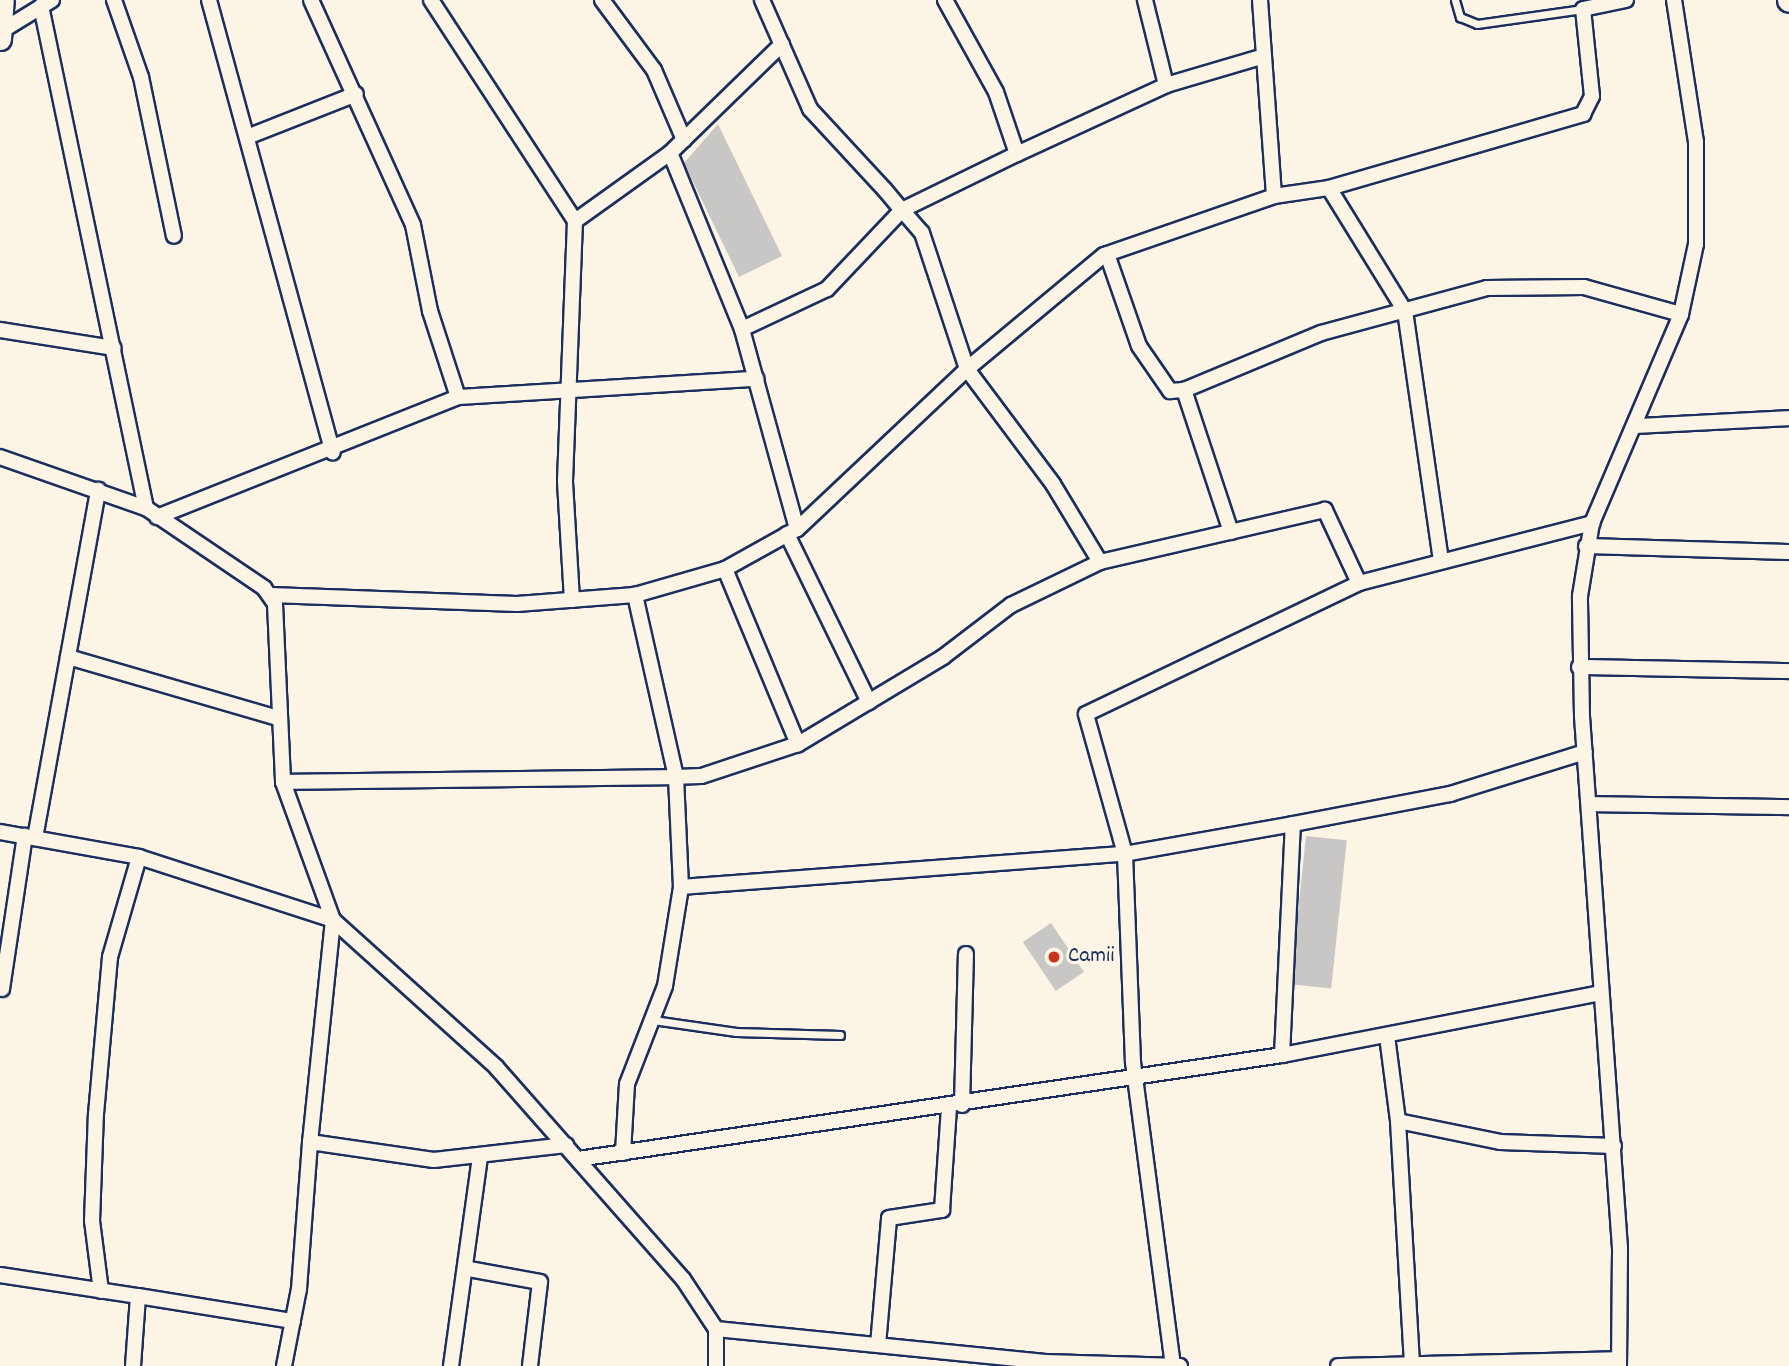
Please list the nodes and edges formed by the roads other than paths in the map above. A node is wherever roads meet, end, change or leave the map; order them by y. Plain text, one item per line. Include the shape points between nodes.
1 (3, 0) edge
2 (114, 0) edge
3 (209, 0) edge
4 (312, 0) edge
5 (431, 0) edge
6 (602, 0) edge
7 (762, 0) edge
8 (945, 0) edge
9 (1145, 0) edge
10 (1260, 0) edge
11 (1454, 0) edge
12 (1626, 0) edge
13 (1674, 0) edge
14 (47, 3) edge
15 (1583, 9) junction
16 (0, 34) edge
17 (782, 44) junction
18 (1261, 57) junction
19 (1166, 85) junction
20 (356, 94) junction
21 (247, 137) junction
22 (684, 140) junction
23 (670, 153) junction
24 (1017, 154) junction
25 (1329, 187) junction
26 (1275, 196) junction
27 (902, 210) junction
28 (575, 221) junction
29 (174, 236) dead end
30 (1107, 254) junction
31 (1405, 311) junction
32 (1681, 314) junction
33 (742, 329) junction
34 (0, 330) edge
35 (114, 348) junction
36 (967, 369) junction
37 (756, 379) junction
38 (1184, 390) junction
39 (568, 391) junction
40 (458, 397) junction
41 (1789, 418) edge
42 (1637, 426) junction
43 (333, 452) junction
44 (0, 457) edge
45 (98, 489) junction
46 (151, 513) junction
47 (1592, 523) junction
48 (792, 531) junction
49 (1231, 532) junction
50 (1586, 546) junction
51 (1789, 552) edge
52 (1441, 561) junction
53 (1100, 562) junction
54 (725, 569) junction
55 (1359, 583) junction
56 (271, 595) junction
57 (635, 595) junction
58 (572, 600) junction
59 (68, 657) junction
60 (1579, 667) junction
61 (1789, 671) edge
62 (869, 702) junction
63 (275, 717) junction
64 (798, 744) junction
65 (1585, 752) junction
66 (676, 777) junction
67 (283, 782) junction
68 (1591, 804) junction
69 (1789, 807) edge
70 (1293, 824) junction
71 (0, 832) edge
72 (30, 837) junction
73 (1125, 854) junction
74 (139, 857) junction
75 (681, 887) junction
76 (332, 920) junction
77 (966, 954) dead end
78 (2, 989) dead end
79 (1601, 993) junction
80 (653, 1020) junction
81 (840, 1035) dead end
82 (1387, 1036) junction
83 (1282, 1055) junction
84 (1135, 1076) junction
85 (956, 1106) junction
86 (1398, 1121) junction
87 (310, 1142) junction
88 (566, 1145) junction
89 (1614, 1146) junction
90 (623, 1153) junction
91 (480, 1157) junction
92 (578, 1159) junction
93 (469, 1269) junction
94 (0, 1275) edge
95 (102, 1291) junction
96 (138, 1296) junction
97 (293, 1321) junction
98 (716, 1329) junction
99 (878, 1345) junction
100 (1619, 1363) edge
101 (1412, 1364) junction
102 (133, 1366) edge
103 (284, 1366) edge
104 (451, 1366) edge
105 (530, 1366) edge
106 (715, 1366) edge
107 (1173, 1366) edge
108 (1180, 1366) edge
109 (1338, 1366) edge

1 - 16 main road
2 - 29 street via 141,77
3 - 21 street
4 - 20 street
5 - 28 street
6 - 22 street via 654,70
7 - 17 street
8 - 24 street via 996,92
9 - 19 street
10 - 18 street
11 - 15 lane via 1460,17 1477,23
12 - 15 street
13 - 32 street via 1696,142 1696,244
14 - 16 street
14 - 35 street
15 - 25 street via 1592,96 1583,114
17 - 22 street
17 - 27 street via 810,109
18 - 19 street
18 - 26 street
19 - 24 street
20 - 21 street
20 - 40 street via 413,225 430,310
21 - 43 street
22 - 23 street
23 - 28 street
23 - 33 street
24 - 27 street
25 - 26 street
25 - 31 street
26 - 30 street
27 - 33 street via 827,289
27 - 36 street via 922,233
28 - 39 street
30 - 36 street
30 - 38 street via 1139,346 1170,391
31 - 32 street via 1487,288 1544,284 1584,287
31 - 38 street via 1321,333
31 - 52 street
32 - 42 street
33 - 37 street
34 - 35 street
35 - 46 street
36 - 48 street
36 - 53 street via 1053,484
37 - 39 street
37 - 48 street
38 - 49 street
39 - 40 street
39 - 58 street
40 - 43 street
41 - 42 street
42 - 47 street
43 - 46 street
44 - 45 street
45 - 46 street
45 - 59 street
46 - 56 street
47 - 50 street
47 - 52 street
48 - 54 street
48 - 62 street
49 - 53 street
49 - 55 street via 1325,510
50 - 51 street
50 - 60 street
52 - 55 street
53 - 62 street via 1011,605 943,657
54 - 57 street
54 - 64 street
55 - 73 street via 1086,714
56 - 58 street via 517,604
56 - 63 street via 279,616
57 - 58 street
57 - 66 street
59 - 63 street
59 - 72 street
60 - 61 street
60 - 65 street
62 - 64 street
63 - 67 street
64 - 66 street via 701,776
65 - 68 street
65 - 70 street via 1450,794
66 - 67 street
66 - 75 street
67 - 76 street
68 - 69 street
68 - 79 street
70 - 73 street
70 - 83 street
71 - 72 street
72 - 74 street
72 - 78 street
73 - 75 street
73 - 84 street
74 - 76 street
74 - 95 street via 110,957 96,1115 92,1221
75 - 80 street
76 - 87 street
76 - 88 street via 496,1067
77 - 85 street
79 - 82 street
79 - 89 street
80 - 81 lane via 736,1032
80 - 90 street via 627,1084
82 - 83 street
82 - 86 street
83 - 84 street
84 - 85 street
84 - 107 street
85 - 90 street
85 - 99 street via 942,1210 889,1218
86 - 89 street via 1500,1142
86 - 101 street
87 - 91 street via 434,1160
87 - 97 street
88 - 91 street
88 - 92 street
89 - 100 street
90 - 92 street
91 - 93 street
92 - 98 street via 682,1279
93 - 104 street
93 - 105 street via 540,1282
94 - 95 street
95 - 96 street
96 - 97 street
96 - 102 street
97 - 103 street
98 - 99 street
98 - 106 street
99 - 107 street via 1045,1362
100 - 101 street
101 - 109 street
107 - 108 street

